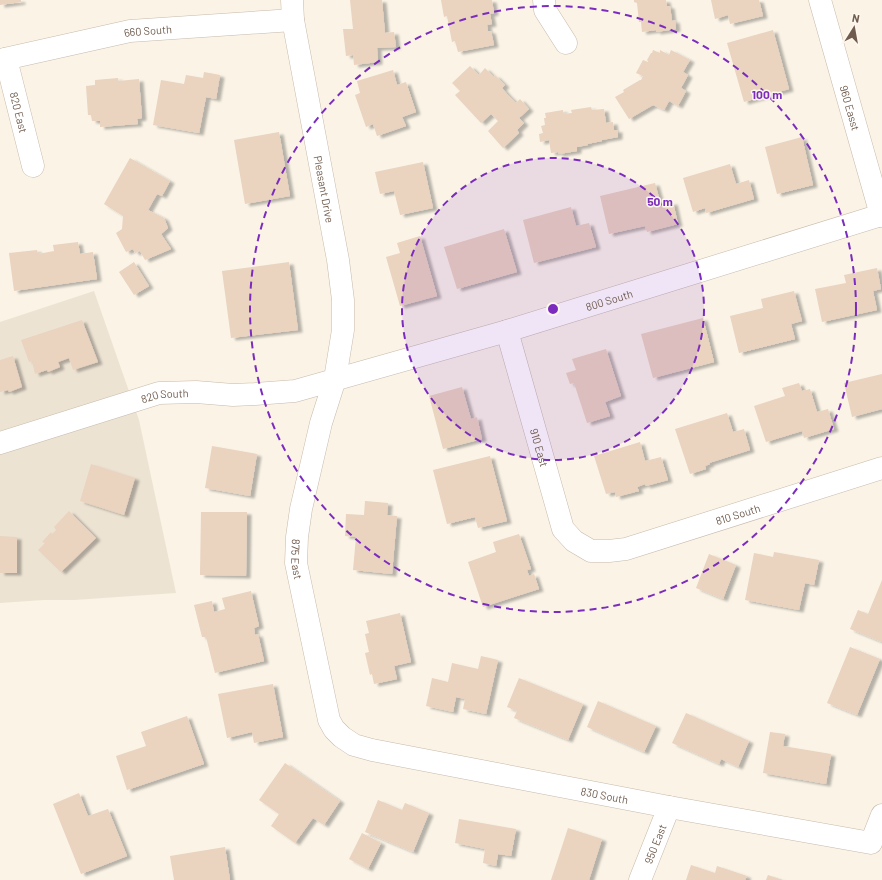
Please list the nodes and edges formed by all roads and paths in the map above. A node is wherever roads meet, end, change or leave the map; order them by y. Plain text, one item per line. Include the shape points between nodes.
1 (544, 0) edge
2 (820, 0) edge
3 (293, 10) edge
4 (566, 43) dead end
5 (3, 60) edge
6 (33, 166) dead end
7 (882, 215) edge
8 (507, 331) junction
9 (335, 379) junction
10 (0, 443) edge
11 (882, 468) edge
12 (591, 551) joint
13 (342, 737) joint
14 (669, 807) junction
15 (882, 815) edge
16 (640, 880) edge

1 - 4 street via 545,10
2 - 7 street, 960 Easst
3 - 5 street, 660 South via 130,31
3 - 9 street, Pleasant Drive via 343,300 343,330
5 - 6 street, 820 East
7 - 8 street, 800 South
8 - 9 street, 800 South
8 - 12 street, 910 East via 563,529 574,541
9 - 10 street, 820 South via 295,390 255,394 159,393
9 - 13 street, 875 East via 321,423 301,508 296,563 329,720
11 - 12 street, 810 South via 626,549
13 - 14 street, 830 South via 354,745 372,750
14 - 15 street, 830 South via 871,843
14 - 16 street, 950 East

